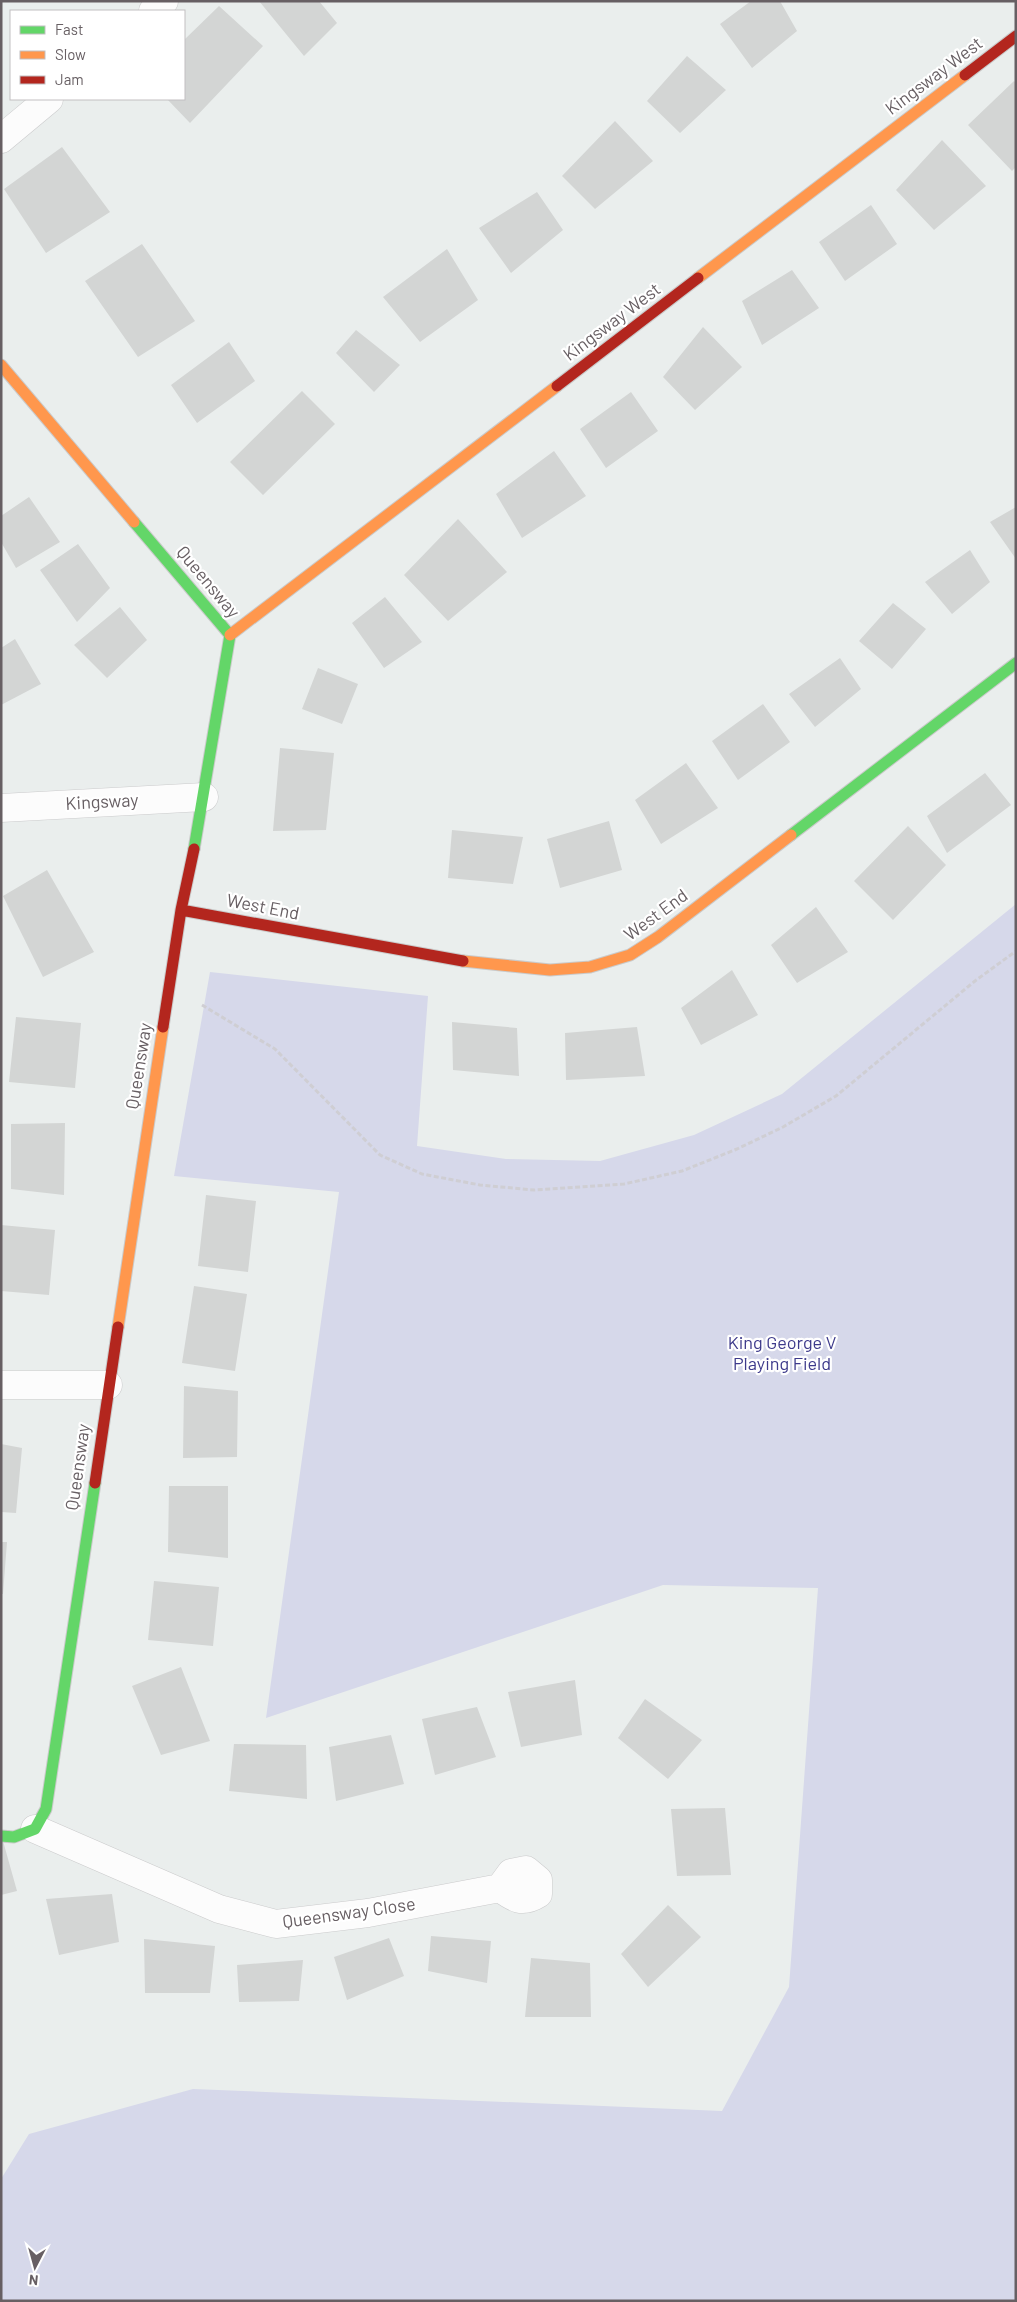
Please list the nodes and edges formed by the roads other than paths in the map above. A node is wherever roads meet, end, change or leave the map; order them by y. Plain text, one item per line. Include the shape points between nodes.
1 (164, 1) edge
2 (154, 10) edge
3 (1016, 36) edge
4 (48, 100) edge
5 (1, 139) edge
6 (1, 365) edge
7 (230, 635) junction
8 (1016, 662) edge
9 (204, 797) junction
10 (1, 808) edge
11 (181, 910) junction
12 (1, 1385) edge
13 (108, 1385) junction
14 (24, 1833) junction
15 (1, 1836) edge
16 (500, 1888) dead end

1 - 2 street
3 - 7 street, Kingsway West
4 - 5 street
6 - 7 street, Queensway
7 - 9 street, Queensway
8 - 11 street, West End via 658,937 630,955 590,967 550,970 442,959
9 - 10 street, Kingsway
9 - 11 street, Queensway
11 - 13 street, Queensway
12 - 13 street
13 - 14 street, Queensway via 46,1809
14 - 15 street
14 - 16 street, Queensway Close via 219,1909 276,1924 368,1913

